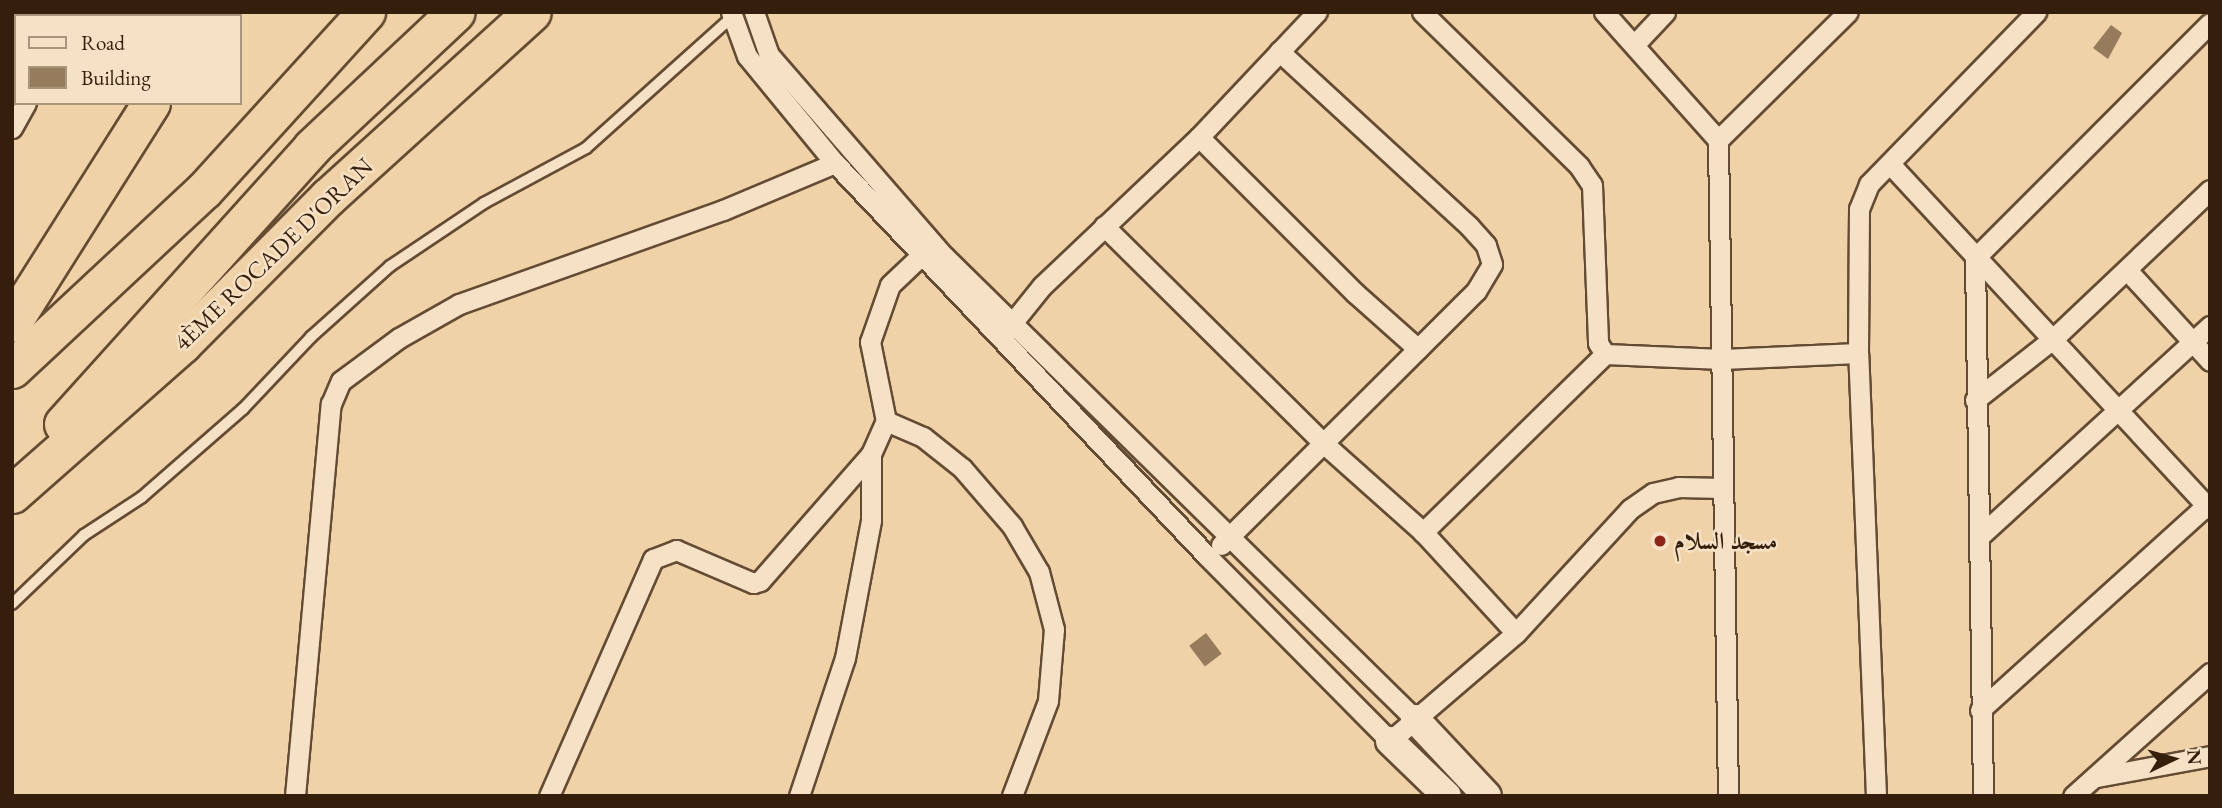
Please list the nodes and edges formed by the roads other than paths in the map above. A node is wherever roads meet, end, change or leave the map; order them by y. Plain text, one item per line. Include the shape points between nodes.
1 (366, 12) edge
2 (456, 12) edge
3 (532, 12) edge
4 (754, 12) edge
5 (1317, 12) edge
6 (1422, 12) edge
7 (1604, 12) edge
8 (1665, 12) edge
9 (1848, 12) edge
10 (2036, 12) edge
11 (732, 15) edge
12 (2210, 23) edge
13 (1635, 44) junction
14 (1279, 51) junction
15 (25, 105) edge
16 (150, 105) edge
17 (12, 128) edge
18 (1199, 137) junction
19 (1718, 140) junction
20 (835, 163) junction
21 (1891, 165) junction
22 (2210, 190) edge
23 (1104, 226) junction
24 (927, 250) junction
25 (1975, 258) junction
26 (2127, 270) junction
27 (12, 323) edge
28 (2210, 326) edge
29 (1007, 330) junction
30 (2053, 338) junction
31 (2192, 341) junction
32 (1418, 349) junction
33 (1858, 353) junction
34 (1605, 354) junction
35 (1722, 359) junction
36 (2210, 361) edge
37 (12, 369) edge
38 (1975, 400) junction
39 (2120, 410) junction
40 (886, 421) junction
41 (1322, 442) junction
42 (871, 454) junction
43 (12, 483) edge
44 (1723, 488) junction
45 (12, 494) edge
46 (2209, 505) edge
47 (1423, 532) junction
48 (1981, 535) junction
49 (1230, 538) junction
50 (1207, 556) junction
51 (12, 604) edge
52 (1516, 633) junction
53 (2210, 673) edge
54 (1980, 710) junction
55 (1415, 719) junction
56 (1390, 741) junction
57 (2210, 755) edge
58 (2095, 778) junction
59 (295, 796) edge
60 (549, 796) edge
61 (799, 796) edge
62 (1012, 796) edge
63 (1447, 796) edge
64 (1487, 796) edge
65 (1728, 796) edge
66 (1876, 796) edge
67 (1983, 796) edge
68 (2073, 796) edge

1 - 37 highway via 204,190
2 - 43 highway via 312,147 114,363
3 - 45 highway, 4ÈME ROCADE D'ORAN via 328,197 181,344
4 - 24 street via 769,55
5 - 14 street
6 - 34 street via 1579,166 1592,185 1598,342
7 - 13 street
8 - 13 street
9 - 19 street
10 - 21 street
11 - 20 street via 747,56
11 - 51 lane via 586,148 484,203 390,267 311,338 243,409 142,497 84,535
12 - 25 street
13 - 19 street
14 - 18 street
14 - 32 street via 1486,245 1492,264 1485,280
15 - 17 street
16 - 27 highway
18 - 23 street
18 - 32 street via 1354,293
19 - 35 street
20 - 24 street
20 - 59 street via 723,210 459,304 399,338 341,380 331,404
21 - 25 street
21 - 33 street via 1869,184 1859,209
22 - 26 street
23 - 29 street via 1042,286
23 - 41 street
24 - 29 street
24 - 40 street via 890,285 870,342
25 - 30 street
25 - 38 street
26 - 30 street
26 - 31 street
28 - 31 street
29 - 49 street
29 - 50 street
30 - 38 street
30 - 39 street
31 - 36 street
31 - 39 street
32 - 41 street
33 - 35 street
33 - 66 street
34 - 35 street
34 - 47 street
35 - 44 street
38 - 48 street
39 - 46 street
39 - 48 street
40 - 42 street
40 - 62 street via 923,437 962,468 1012,526 1039,572 1054,629 1048,701
41 - 47 street
41 - 49 street
42 - 60 street via 760,582 752,583 676,550 653,559
42 - 61 street via 871,520 845,658
44 - 52 street via 1678,487 1653,493 1630,509
44 - 65 street
46 - 54 street
47 - 52 street
48 - 54 street
49 - 50 street
49 - 55 street
50 - 56 street
52 - 55 street
53 - 58 street
54 - 67 street
55 - 56 street
55 - 64 main road
56 - 63 main road
57 - 58 street
58 - 68 street

